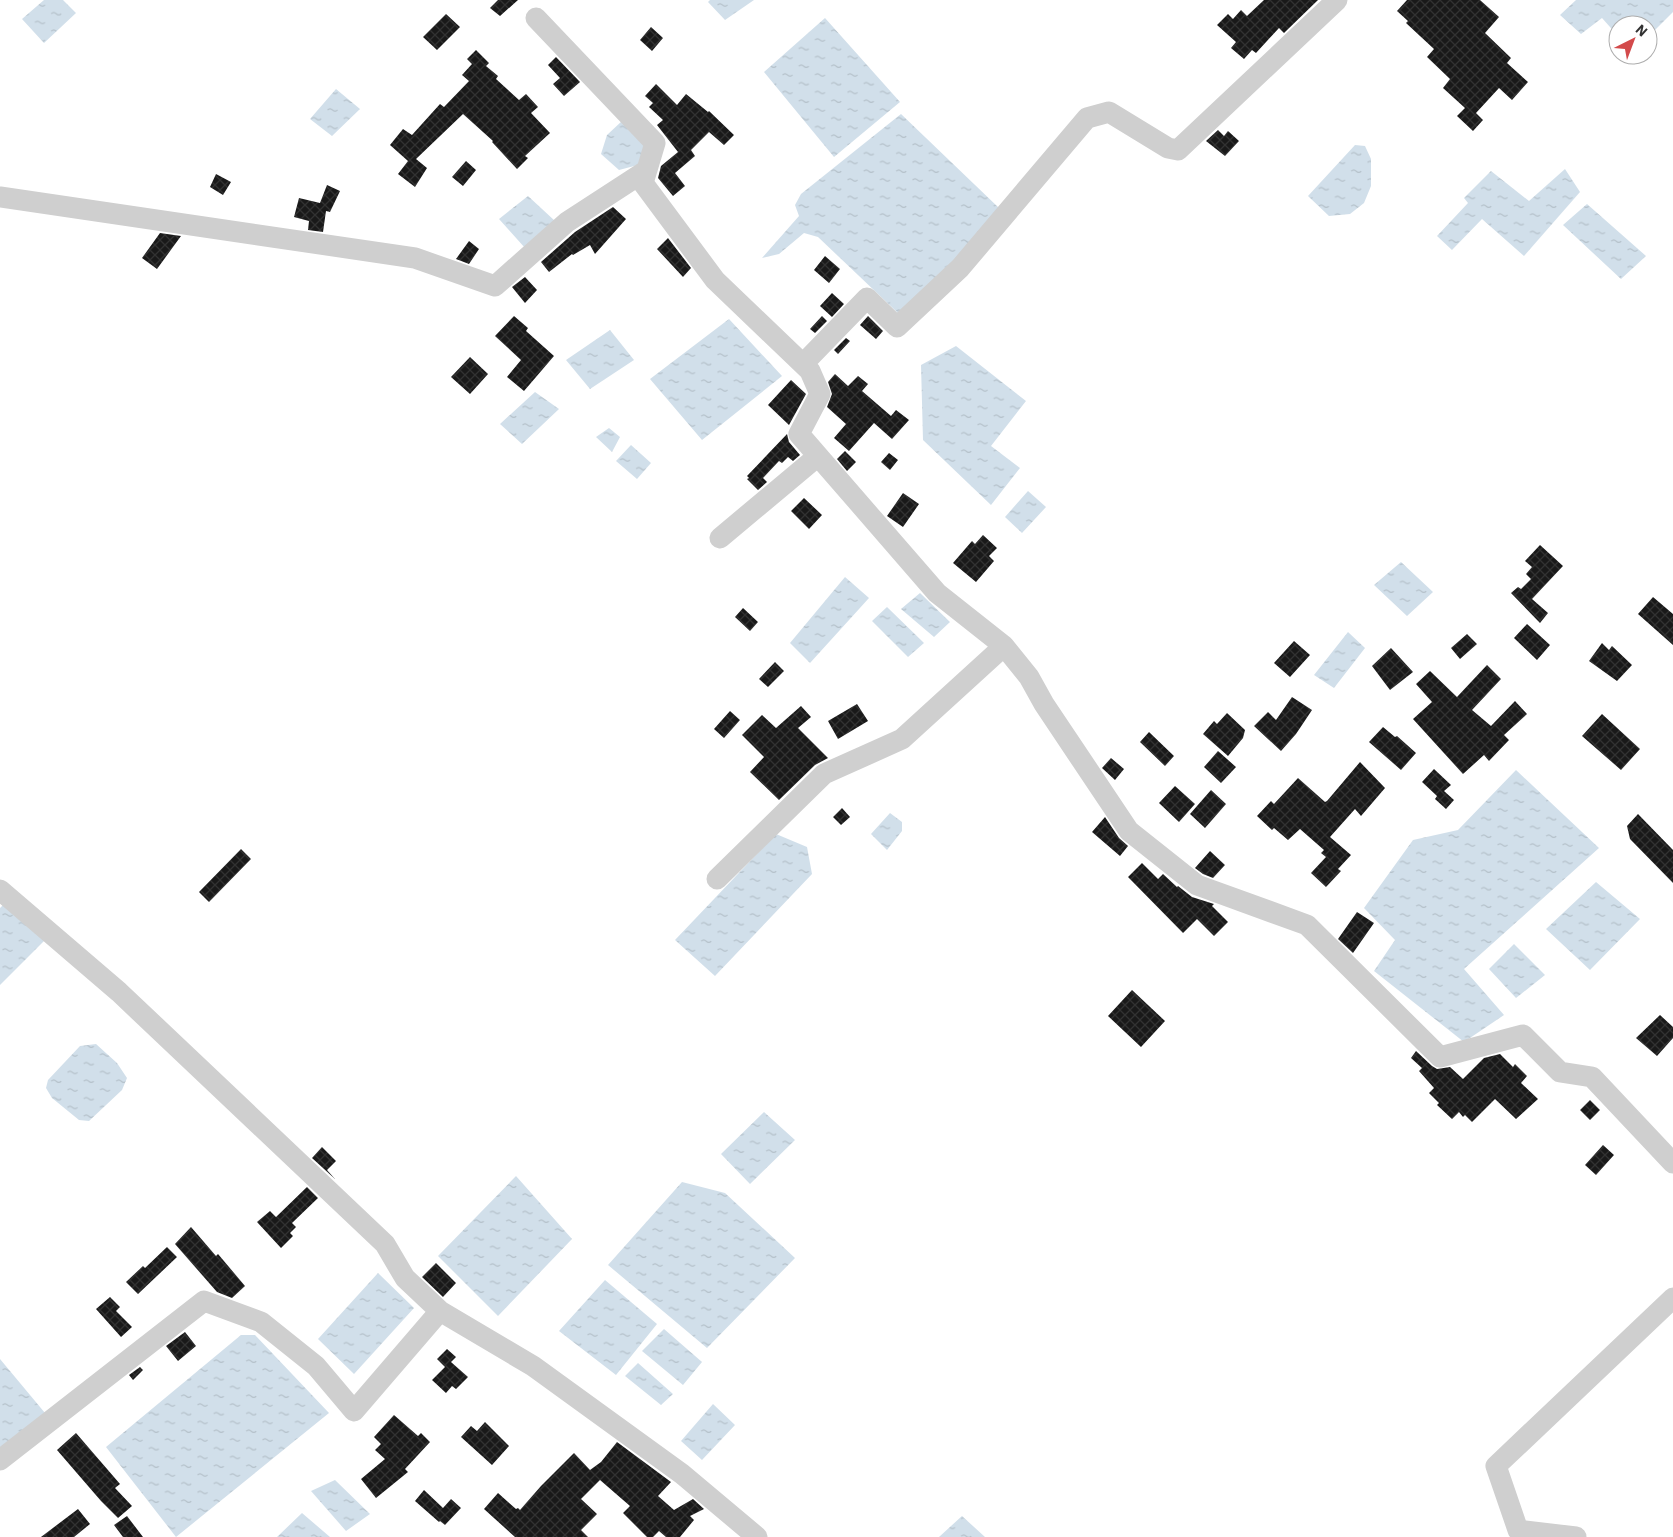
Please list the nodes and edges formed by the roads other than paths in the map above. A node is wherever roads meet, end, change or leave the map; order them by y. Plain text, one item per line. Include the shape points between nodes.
1 (1337, 0) edge
2 (536, 18) dead end
3 (646, 170) junction
4 (0, 196) edge
5 (803, 364) junction
6 (818, 456) junction
7 (720, 538) dead end
8 (1004, 646) junction
9 (717, 879) dead end
10 (0, 890) edge
11 (1673, 1163) edge
12 (1673, 1298) edge
13 (440, 1311) junction
14 (0, 1460) edge
15 (757, 1537) edge
16 (1576, 1537) edge

1 - 5 street via 1178,150 1168,148 1109,112 1087,118 960,268 897,327 867,298
2 - 3 street via 655,143
3 - 4 street via 568,222 495,286 415,258
3 - 5 street via 643,183 714,280
5 - 6 street via 810,371 820,394 799,434
6 - 7 street
6 - 8 street via 937,593
8 - 9 street via 902,739 824,774
8 - 11 street via 1029,677 1129,831 1197,885 1307,925 1440,1057 1523,1035 1560,1072 1592,1077
10 - 13 street via 119,992 385,1244 405,1278
12 - 16 street via 1496,1466 1518,1530
13 - 14 street via 354,1411 316,1366 261,1322 204,1301
13 - 15 street via 533,1366 682,1474

